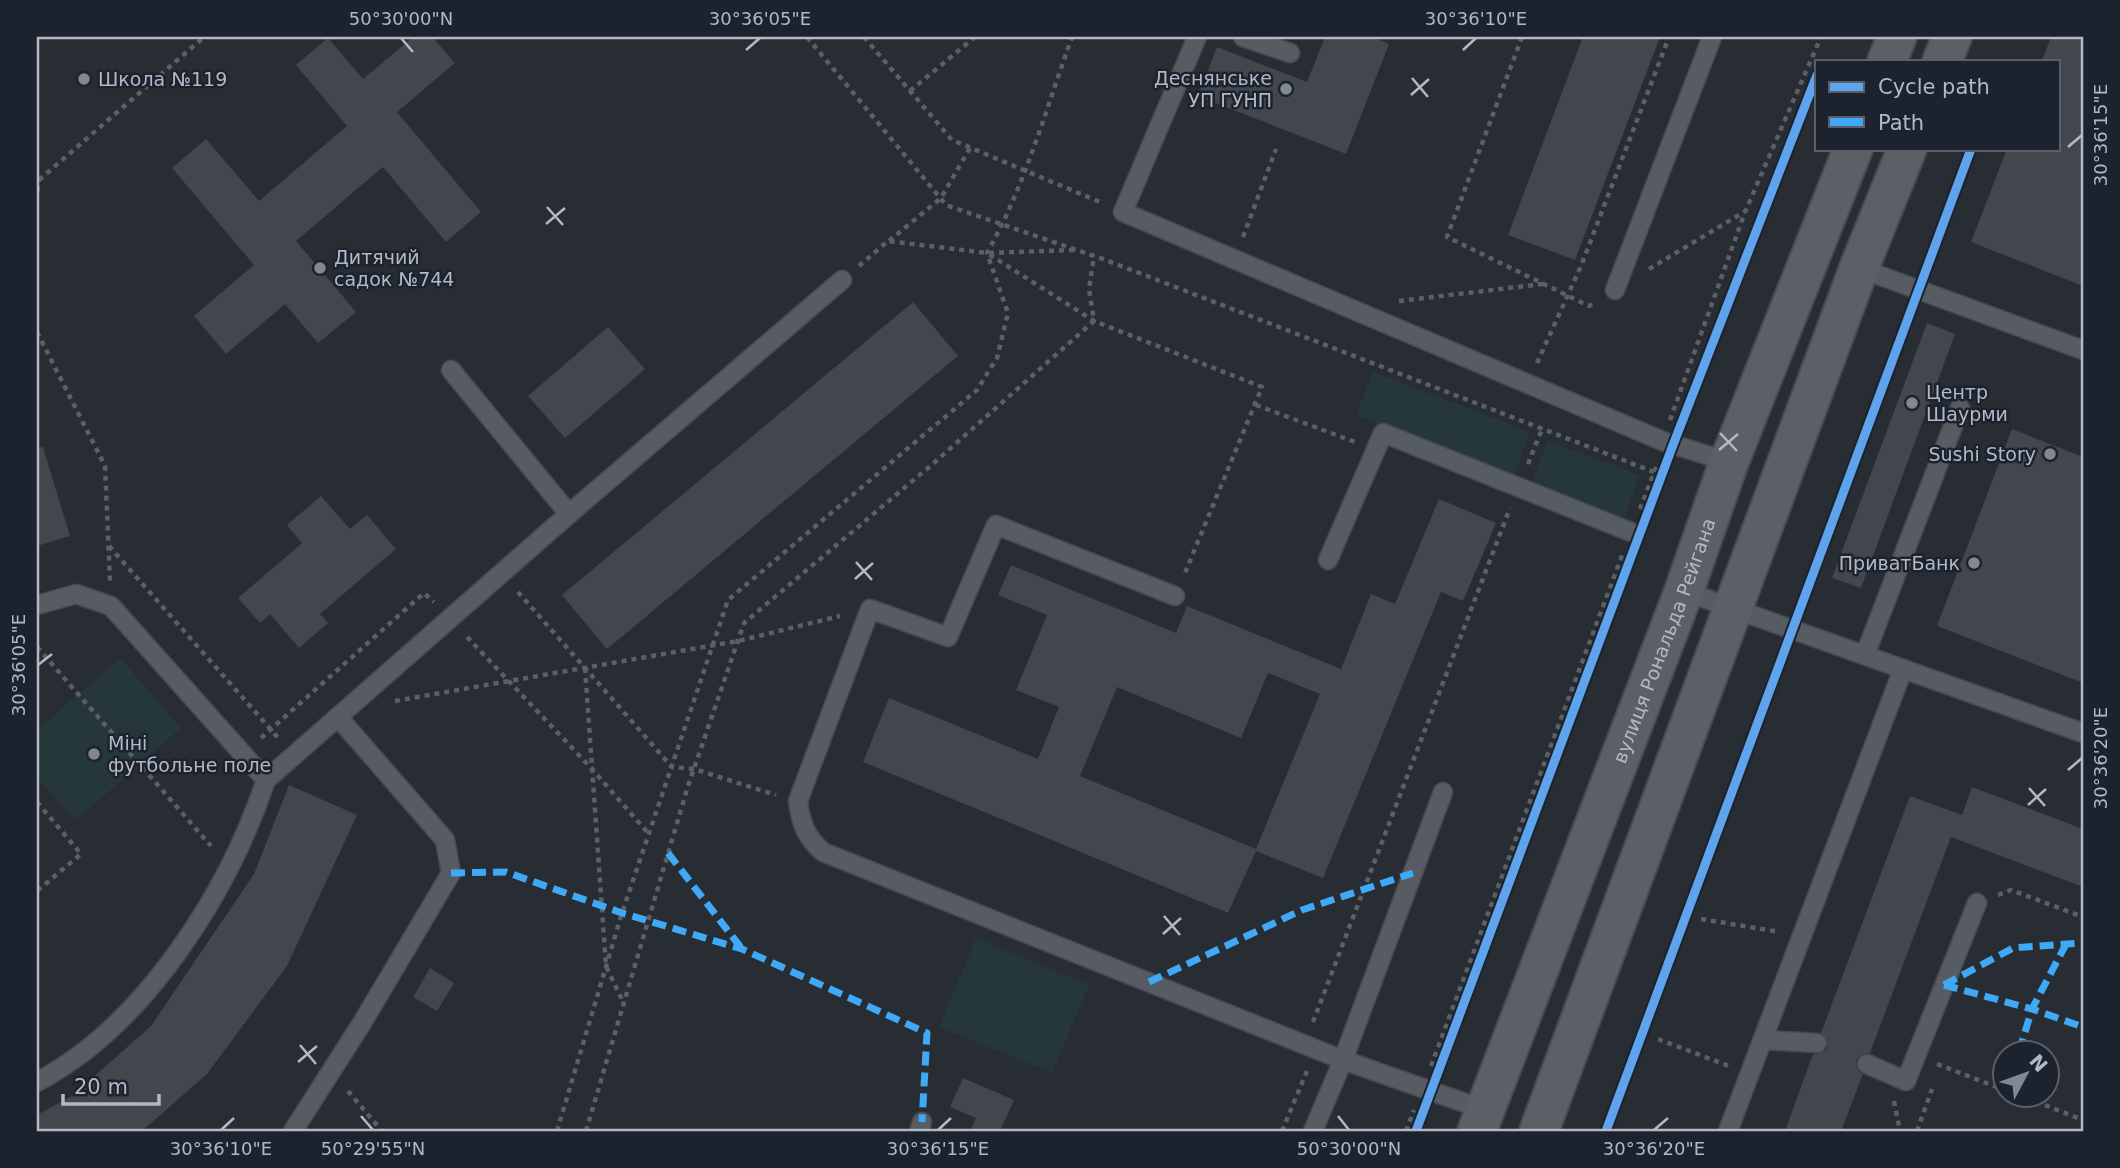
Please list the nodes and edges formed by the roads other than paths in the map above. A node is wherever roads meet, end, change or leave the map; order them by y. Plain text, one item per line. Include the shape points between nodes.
1 (1197, 37) edge
2 (1243, 37) edge
3 (1712, 37) edge
4 (1897, 37) edge
5 (1952, 37) edge
6 (1290, 53) dead end
7 (1887, 60) edge
8 (1942, 60) edge
9 (1853, 150) edge
10 (1907, 150) edge
11 (1859, 268) junction
12 (842, 281) road end
13 (1615, 290) road end
14 (2083, 350) edge
15 (451, 370) dead end
16 (1961, 408) dead end
17 (1729, 462) junction
18 (569, 514) junction
19 (1636, 534) road end
20 (1328, 560) dead end
21 (1684, 591) junction
22 (1175, 596) road end
23 (37, 605) edge
24 (1733, 608) junction
25 (1865, 655) junction
26 (1903, 669) junction
27 (342, 713) junction
28 (2083, 733) edge
29 (266, 780) junction
30 (1443, 792) dead end
31 (1977, 903) road end
32 (1763, 1040) junction
33 (1818, 1044) dead end
34 (1343, 1060) junction
35 (1867, 1064) dead end
36 (37, 1082) edge
37 (1481, 1121) edge
38 (293, 1131) edge
39 (1313, 1131) edge
40 (1539, 1131) edge
41 (1728, 1131) edge

1 - 17 lane via 1123,212 1669,443
2 - 6 lane
3 - 13 lane
4 - 7 main road
5 - 8 main road
9 - 17 main road, вулиця Рональда Рейгана
10 - 11 main road
11 - 14 lane
11 - 24 main road
12 - 18 lane
15 - 18 lane
16 - 25 lane
17 - 21 main road, вулиця Рональда Рейгана
18 - 27 lane
19 - 20 lane via 1382,433
21 - 24 lane
21 - 37 main road, вулиця Рональда Рейгана
22 - 34 lane via 996,525 948,637 870,609 798,801 800,821 823,852
23 - 29 lane via 76,594 111,606
24 - 25 lane
24 - 40 main road
25 - 26 lane
26 - 28 lane
26 - 32 lane
27 - 29 lane
27 - 38 lane via 445,840 451,873
29 - 36 lane via 210,904 142,998 67,1066
30 - 34 lane
31 - 35 lane via 1906,1080
32 - 33 lane
32 - 41 lane
34 - 37 lane via 1427,1091
34 - 39 lane

